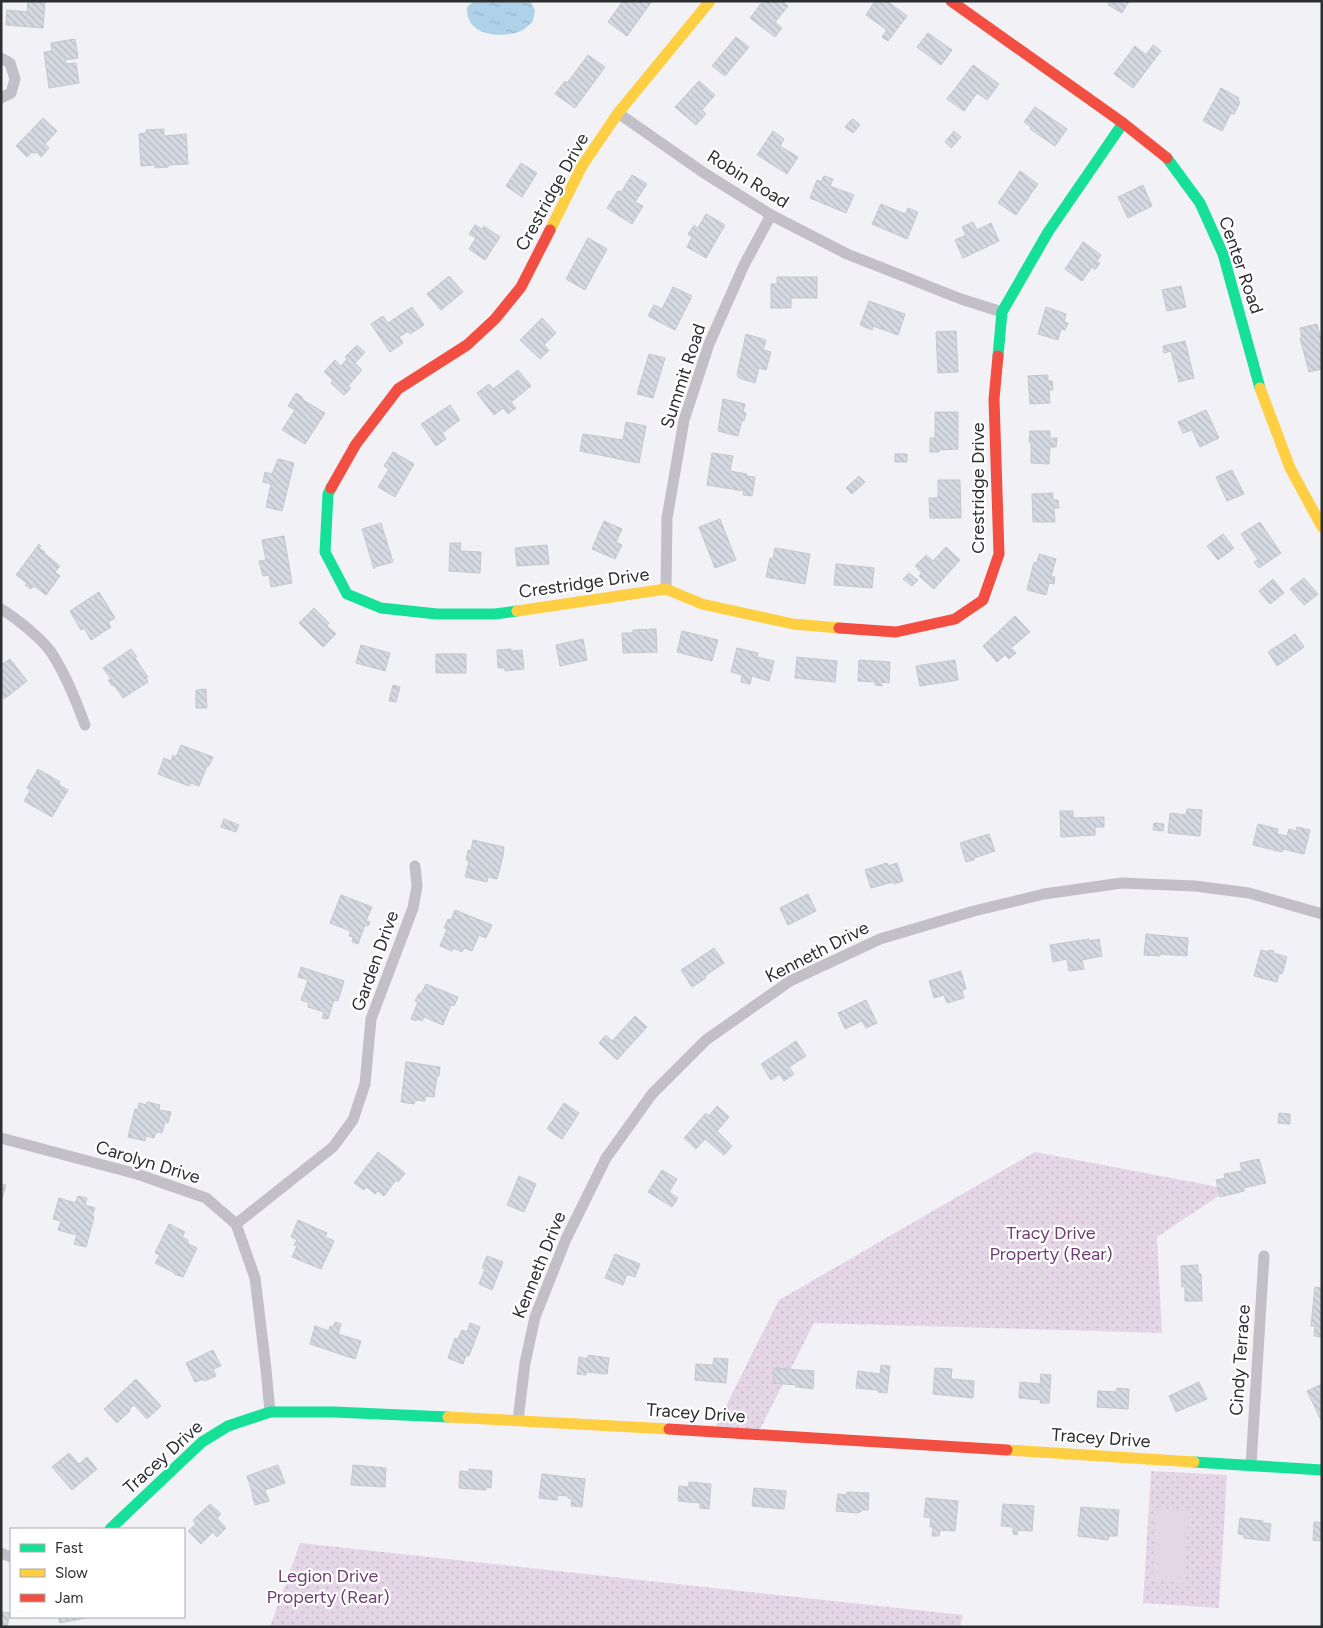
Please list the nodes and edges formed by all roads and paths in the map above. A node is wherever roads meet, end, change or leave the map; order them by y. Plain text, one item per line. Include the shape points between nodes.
1 (710, 1) edge
2 (951, 1) edge
3 (1, 58) edge
4 (1, 98) edge
5 (618, 113) junction
6 (1123, 123) junction
7 (771, 215) junction
8 (1002, 312) junction
9 (1322, 527) edge
10 (666, 589) junction
11 (1, 609) edge
12 (85, 726) dead end
13 (415, 866) dead end
14 (1322, 914) edge
15 (1, 1138) edge
16 (236, 1224) junction
17 (1264, 1256) dead end
18 (270, 1412) junction
19 (518, 1420) junction
20 (1251, 1465) junction
21 (1322, 1470) edge
22 (111, 1528) edge

1 - 5 street
2 - 6 street, Center Road
3 - 4 street via 10,63 15,79 11,93
5 - 7 street, Robin Road
5 - 10 street, Crestridge Drive via 582,166 521,287 495,319 467,345 398,389 356,444 328,494 325,552 347,594 381,608 438,614 494,614
6 - 8 street, Crestridge Drive via 1048,232
6 - 9 street, Center Road via 1165,156 1200,203 1223,254 1264,401 1290,468
7 - 8 street, Robin Road via 847,254
7 - 10 street, Summit Road via 744,265 710,344 684,420 667,518
8 - 10 street, Crestridge Drive via 994,399 999,554 983,600 955,619 896,632 793,624 702,604
11 - 12 street via 17,619 50,651 72,689
13 - 16 street, Garden Drive via 417,886 413,908 371,1019 365,1084 353,1120 333,1147
14 - 19 street, Kenneth Drive via 1249,893 1195,886 1122,883 1044,894 880,939 790,981 706,1040 652,1094 606,1158 566,1239 535,1317
15 - 16 street, Carolyn Drive via 137,1174 206,1198
16 - 18 street, Carolyn Drive via 255,1278
17 - 20 street, Cindy Terrace
18 - 19 street, Tracey Drive
18 - 22 street, Tracey Drive via 228,1426 202,1442
19 - 20 street, Tracey Drive
20 - 21 street, Tracey Drive

